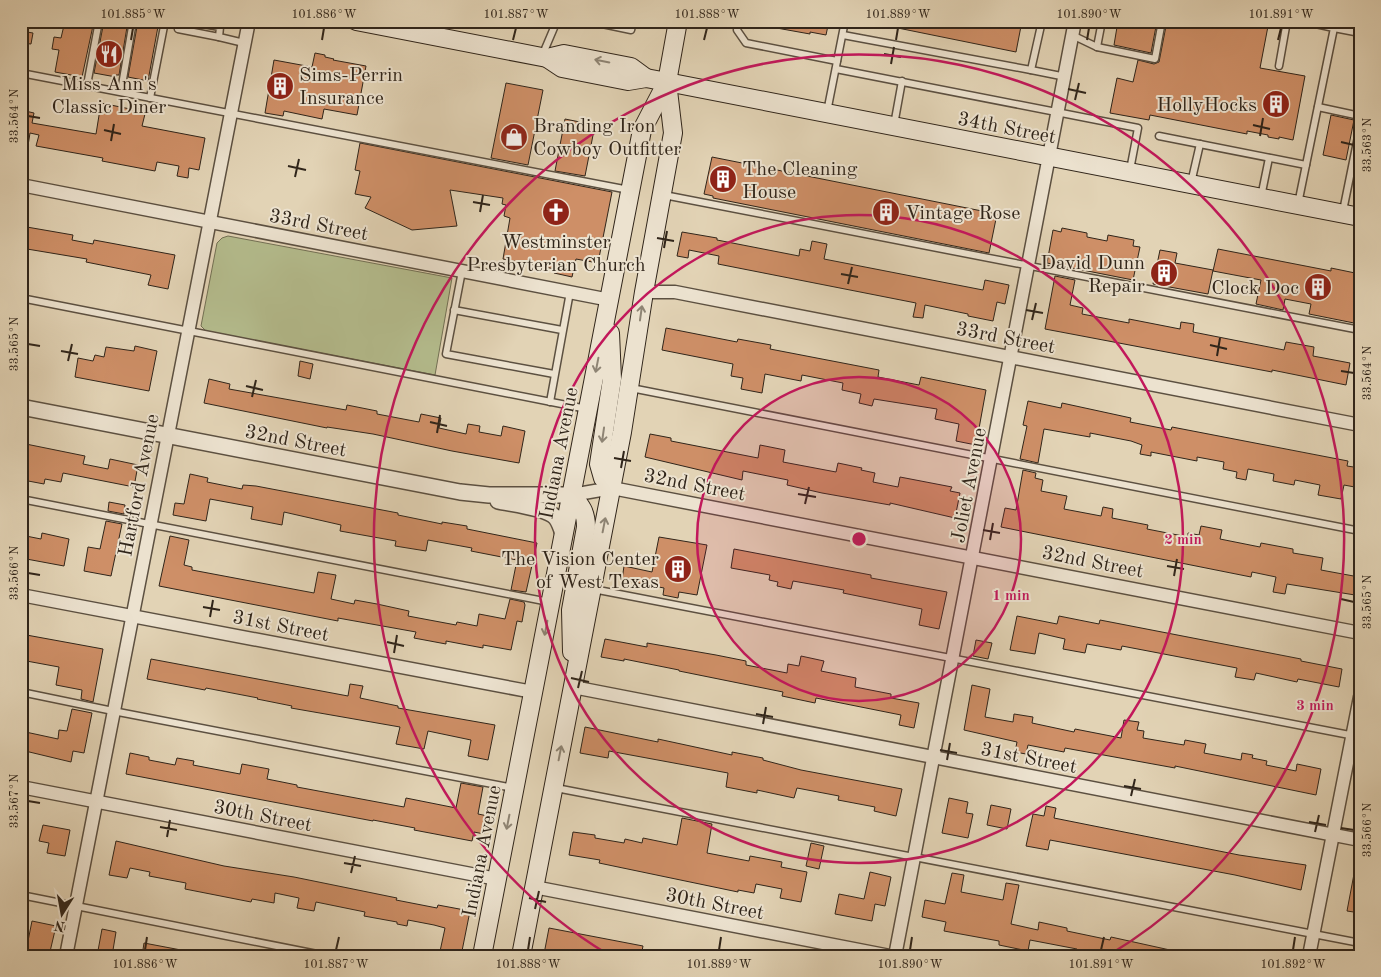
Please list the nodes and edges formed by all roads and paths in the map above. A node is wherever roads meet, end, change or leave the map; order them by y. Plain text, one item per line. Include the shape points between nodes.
1 (99, 21) edge
2 (133, 21) edge
3 (186, 21) edge
4 (249, 21) edge
5 (356, 21) edge
6 (559, 21) edge
7 (588, 21) edge
8 (633, 21) edge
9 (678, 21) edge
10 (739, 21) edge
11 (845, 21) edge
12 (1042, 21) edge
13 (1076, 21) edge
14 (1102, 21) edge
15 (1162, 21) edge
16 (1287, 21) edge
17 (1302, 21) edge
18 (165, 22) edge
19 (179, 23) edge
20 (1334, 28) junction
21 (435, 29) edge
22 (1360, 33) edge
23 (842, 34) junction
24 (1072, 35) junction
25 (219, 37) junction
26 (244, 43) junction
27 (1097, 47) junction
28 (545, 58) junction
29 (837, 61) junction
30 (1279, 66) dead end
31 (836, 69) junction
32 (1031, 70) junction
33 (21, 72) edge
34 (1066, 77) junction
35 (902, 81) junction
36 (667, 82) junction
37 (87, 85) junction
38 (121, 91) junction
39 (150, 98) junction
40 (1318, 107) junction
41 (230, 113) junction
42 (826, 113) junction
43 (1058, 113) junction
44 (1360, 116) edge
45 (894, 126) junction
46 (1360, 127) edge
47 (1158, 136) dead end
48 (1200, 144) junction
49 (1050, 157) junction
50 (1269, 158) junction
51 (1306, 165) junction
52 (1129, 172) junction
53 (1191, 184) junction
54 (21, 185) edge
55 (631, 190) junction
56 (662, 194) junction
57 (1261, 198) junction
58 (1298, 205) junction
59 (1351, 216) edge
60 (209, 222) junction
61 (1029, 266) junction
62 (462, 271) junction
63 (570, 292) junction
64 (644, 292) junction
65 (21, 298) edge
66 (610, 300) junction
67 (454, 310) junction
68 (562, 330) junction
69 (1360, 330) edge
70 (188, 331) junction
71 (1011, 357) junction
72 (554, 374) junction
73 (630, 388) junction
74 (550, 402) junction
75 (21, 407) edge
76 (588, 409) junction
77 (1360, 425) edge
78 (167, 435) junction
79 (992, 459) junction
80 (612, 488) junction
81 (460, 492) junction
82 (572, 495) junction
83 (21, 499) edge
84 (150, 524) junction
85 (1360, 531) edge
86 (564, 537) junction
87 (973, 558) junction
88 (592, 588) junction
89 (21, 595) edge
90 (551, 602) junction
91 (132, 616) junction
92 (1360, 633) edge
93 (953, 658) junction
94 (573, 687) junction
95 (21, 692) edge
96 (533, 692) junction
97 (1360, 697) edge
98 (114, 711) junction
99 (1356, 736) edge
100 (934, 757) junction
101 (21, 787) edge
102 (554, 787) junction
103 (515, 788) junction
104 (96, 802) junction
105 (1333, 835) junction
106 (1360, 840) edge
107 (914, 858) junction
108 (497, 879) junction
109 (534, 887) junction
110 (21, 895) edge
111 (76, 906) junction
112 (1313, 934) junction
113 (1360, 943) edge
114 (66, 956) edge
115 (327, 956) edge
116 (482, 956) edge
117 (521, 956) edge
118 (890, 956) edge
119 (895, 956) edge
120 (1309, 956) edge

1 - 37 lane
2 - 38 lane
3 - 25 lane via 220,27
4 - 26 street, Hartford Avenue
5 - 21 main road, 34th Street
6 - 28 lane
7 - 8 lane via 631,30
9 - 36 main road, Indiana Avenue
10 - 29 lane via 737,30 746,43
11 - 23 lane
12 - 32 lane
13 - 24 street, Joliet Avenue
14 - 27 lane
15 - 27 lane via 1155,59
16 - 30 lane
17 - 20 lane
18 - 19 lane
18 - 39 lane
19 - 25 lane via 178,29
20 - 22 lane
20 - 40 lane
21 - 28 main road, 34th Street
23 - 29 lane
23 - 32 lane
24 - 27 lane
24 - 34 street, Joliet Avenue
25 - 26 lane
26 - 41 street, Hartford Avenue
28 - 36 main road, 34th Street via 564,54 631,66 646,78
29 - 31 lane
31 - 35 lane
31 - 42 lane
32 - 34 lane
33 - 37 lane
34 - 43 street, Joliet Avenue
35 - 43 lane
35 - 45 lane
36 - 42 main road, 34th Street
36 - 55 main road, Indiana Avenue via 642,130
36 - 56 main road, Indiana Avenue via 673,133
37 - 38 lane
38 - 39 lane
39 - 41 lane
40 - 44 lane
40 - 51 lane
41 - 55 lane
41 - 60 street, Hartford Avenue
42 - 45 main road, 34th Street
43 - 49 street, Joliet Avenue
43 - 52 lane via 1138,128
45 - 49 main road, 34th Street
46 - 59 lane
47 - 48 lane
48 - 50 lane
48 - 53 lane
49 - 52 main road, 34th Street
49 - 61 street, Joliet Avenue
50 - 51 lane
50 - 57 lane
51 - 58 lane
52 - 53 main road, 34th Street
53 - 57 main road, 34th Street
54 - 60 street, 33rd Street
55 - 66 main road, Indiana Avenue
56 - 61 lane
56 - 64 main road, Indiana Avenue
57 - 58 main road, 34th Street
58 - 59 main road, 34th Street
60 - 62 street, 33rd Street
60 - 70 street, Hartford Avenue
61 - 69 lane
61 - 71 street, Joliet Avenue
62 - 63 street, 33rd Street
62 - 67 lane
63 - 66 street, 33rd Street
63 - 68 lane
64 - 71 street, 33rd Street via 675,292
73 -> 64 main road, Indiana Avenue
65 - 70 lane
66 -> 76 main road, Indiana Avenue
66 -> 80 main road via 612,379 599,464 603,478
67 - 68 lane
67 - 72 lane via 446,354
68 - 72 lane
70 - 74 lane
70 - 78 street, Hartford Avenue
71 - 77 street, 33rd Street
71 - 79 street, Joliet Avenue
72 - 74 lane
73 - 79 lane
73 - 80 main road, Indiana Avenue
74 - 76 lane
75 - 78 street, 32nd Street
76 - 82 main road, Indiana Avenue
78 - 81 street, 32nd Street
78 - 84 street, Hartford Avenue
79 - 85 lane
79 - 87 street, Joliet Avenue
80 - 82 street, 32nd Street
80 - 87 street, 32nd Street
88 -> 80 main road, Indiana Avenue
81 - 82 street, 32nd Street
81 - 86 street via 548,513 556,518
82 - 86 main road, Indiana Avenue
82 - 94 main road via 586,515 571,610
83 - 84 lane
84 - 90 lane
84 - 91 street, Hartford Avenue
86 - 90 main road, Indiana Avenue
87 - 92 street, 32nd Street
87 - 93 street, Joliet Avenue
88 - 93 lane
88 - 94 main road, Indiana Avenue
89 - 91 street, 31st Street
90 -> 96 main road, Indiana Avenue
91 - 96 street, 31st Street
91 - 98 street, Hartford Avenue
93 - 99 lane
93 - 100 street, Joliet Avenue
94 - 100 street, 31st Street
102 -> 94 main road, Indiana Avenue
95 - 98 lane
96 - 103 main road, Indiana Avenue
97 - 99 street
98 - 103 lane
98 - 104 street, Hartford Avenue
99 - 105 street
100 - 105 street, 31st Street
100 - 107 street, Joliet Avenue
101 - 104 street, 30th Street
102 - 107 lane
102 - 109 main road, Indiana Avenue
103 -> 108 main road, Indiana Avenue
104 - 108 street, 30th Street
104 - 111 street, Hartford Avenue
105 - 106 street, 31st Street
105 - 112 street
107 - 112 lane
107 - 119 street, Joliet Avenue
108 - 116 main road, Indiana Avenue
109 - 117 main road, Indiana Avenue
109 - 118 street, 30th Street
110 - 111 lane
111 - 114 street, Hartford Avenue
111 - 115 lane
112 - 113 lane
112 - 120 street

